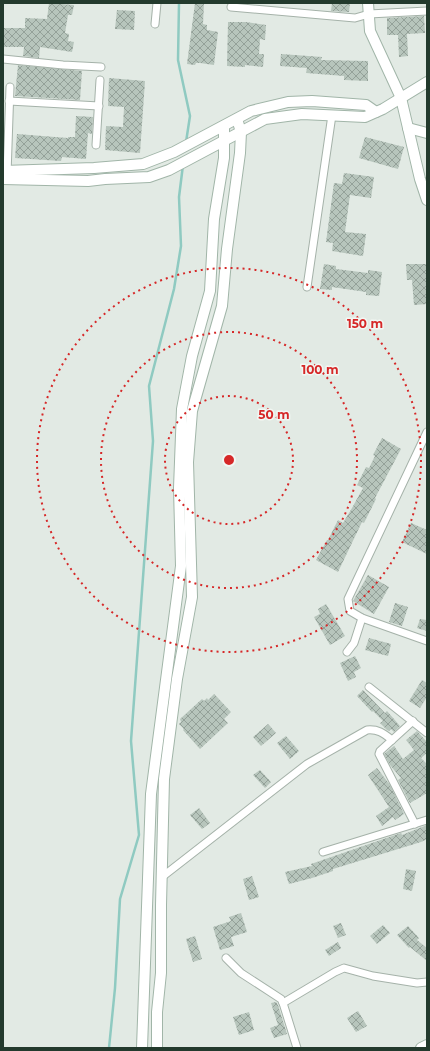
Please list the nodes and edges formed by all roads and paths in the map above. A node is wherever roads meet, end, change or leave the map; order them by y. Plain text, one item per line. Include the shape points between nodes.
1 (157, 3) edge
2 (368, 3) edge
3 (231, 7) dead end
4 (427, 11) edge
5 (369, 14) junction
6 (156, 24) dead end
7 (3, 59) edge
8 (101, 67) dead end
9 (100, 80) dead end
10 (427, 82) edge
11 (10, 87) dead end
12 (401, 98) junction
13 (9, 100) junction
14 (99, 106) junction
15 (376, 112) junction
16 (332, 115) junction
17 (237, 119) junction
18 (224, 126) junction
19 (408, 128) junction
20 (241, 132) junction
21 (427, 133) edge
22 (224, 140) junction
23 (96, 145) dead end
24 (5, 175) edge
25 (424, 180) edge
26 (427, 200) edge
27 (306, 287) dead end
28 (427, 432) edge
29 (362, 618) junction
30 (427, 641) edge
31 (347, 652) dead end
32 (369, 686) dead end
33 (413, 721) junction
34 (427, 733) edge
35 (392, 740) junction
36 (427, 820) edge
37 (415, 824) junction
38 (323, 852) dead end
39 (162, 877) junction
40 (226, 958) dead end
41 (427, 982) edge
42 (283, 1003) junction
43 (427, 1045) edge
44 (142, 1048) edge
45 (157, 1048) edge
46 (297, 1048) edge
47 (421, 1048) edge

1 - 6 street
2 - 5 main road
3 - 5 street via 355,18
4 - 5 street
5 - 12 main road via 370,31
7 - 8 street
9 - 14 street
10 - 12 main road
11 - 13 street
12 - 15 main road
12 - 19 main road
13 - 14 street
13 - 24 street
14 - 23 street
15 - 16 main road via 365,117
15 - 17 main road via 366,105 288,102 251,112
16 - 20 main road via 302,114 265,119
16 - 27 street
17 - 18 main road
17 - 20 main road
18 - 22 main road
18 - 24 main road via 174,152 143,164
19 - 21 main road
19 - 25 main road
20 - 22 main road
20 - 39 main road via 222,306 192,411 188,462 192,597 177,679 164,779
22 - 24 main road via 149,178 88,182
22 - 44 main road via 224,158 214,219 210,290 192,356 182,409 179,488 181,566 151,794
25 - 26 main road
28 - 29 street via 348,599 350,611
29 - 30 street
29 - 31 street via 354,643
32 - 33 street
33 - 34 street
33 - 35 street
35 - 37 street via 380,751 380,758
35 - 39 street via 375,729 367,730 307,764
36 - 37 street
37 - 38 street
39 - 45 main road
40 - 42 street via 241,973 276,995
41 - 42 street via 373,976 344,968
42 - 46 street
43 - 47 main road

